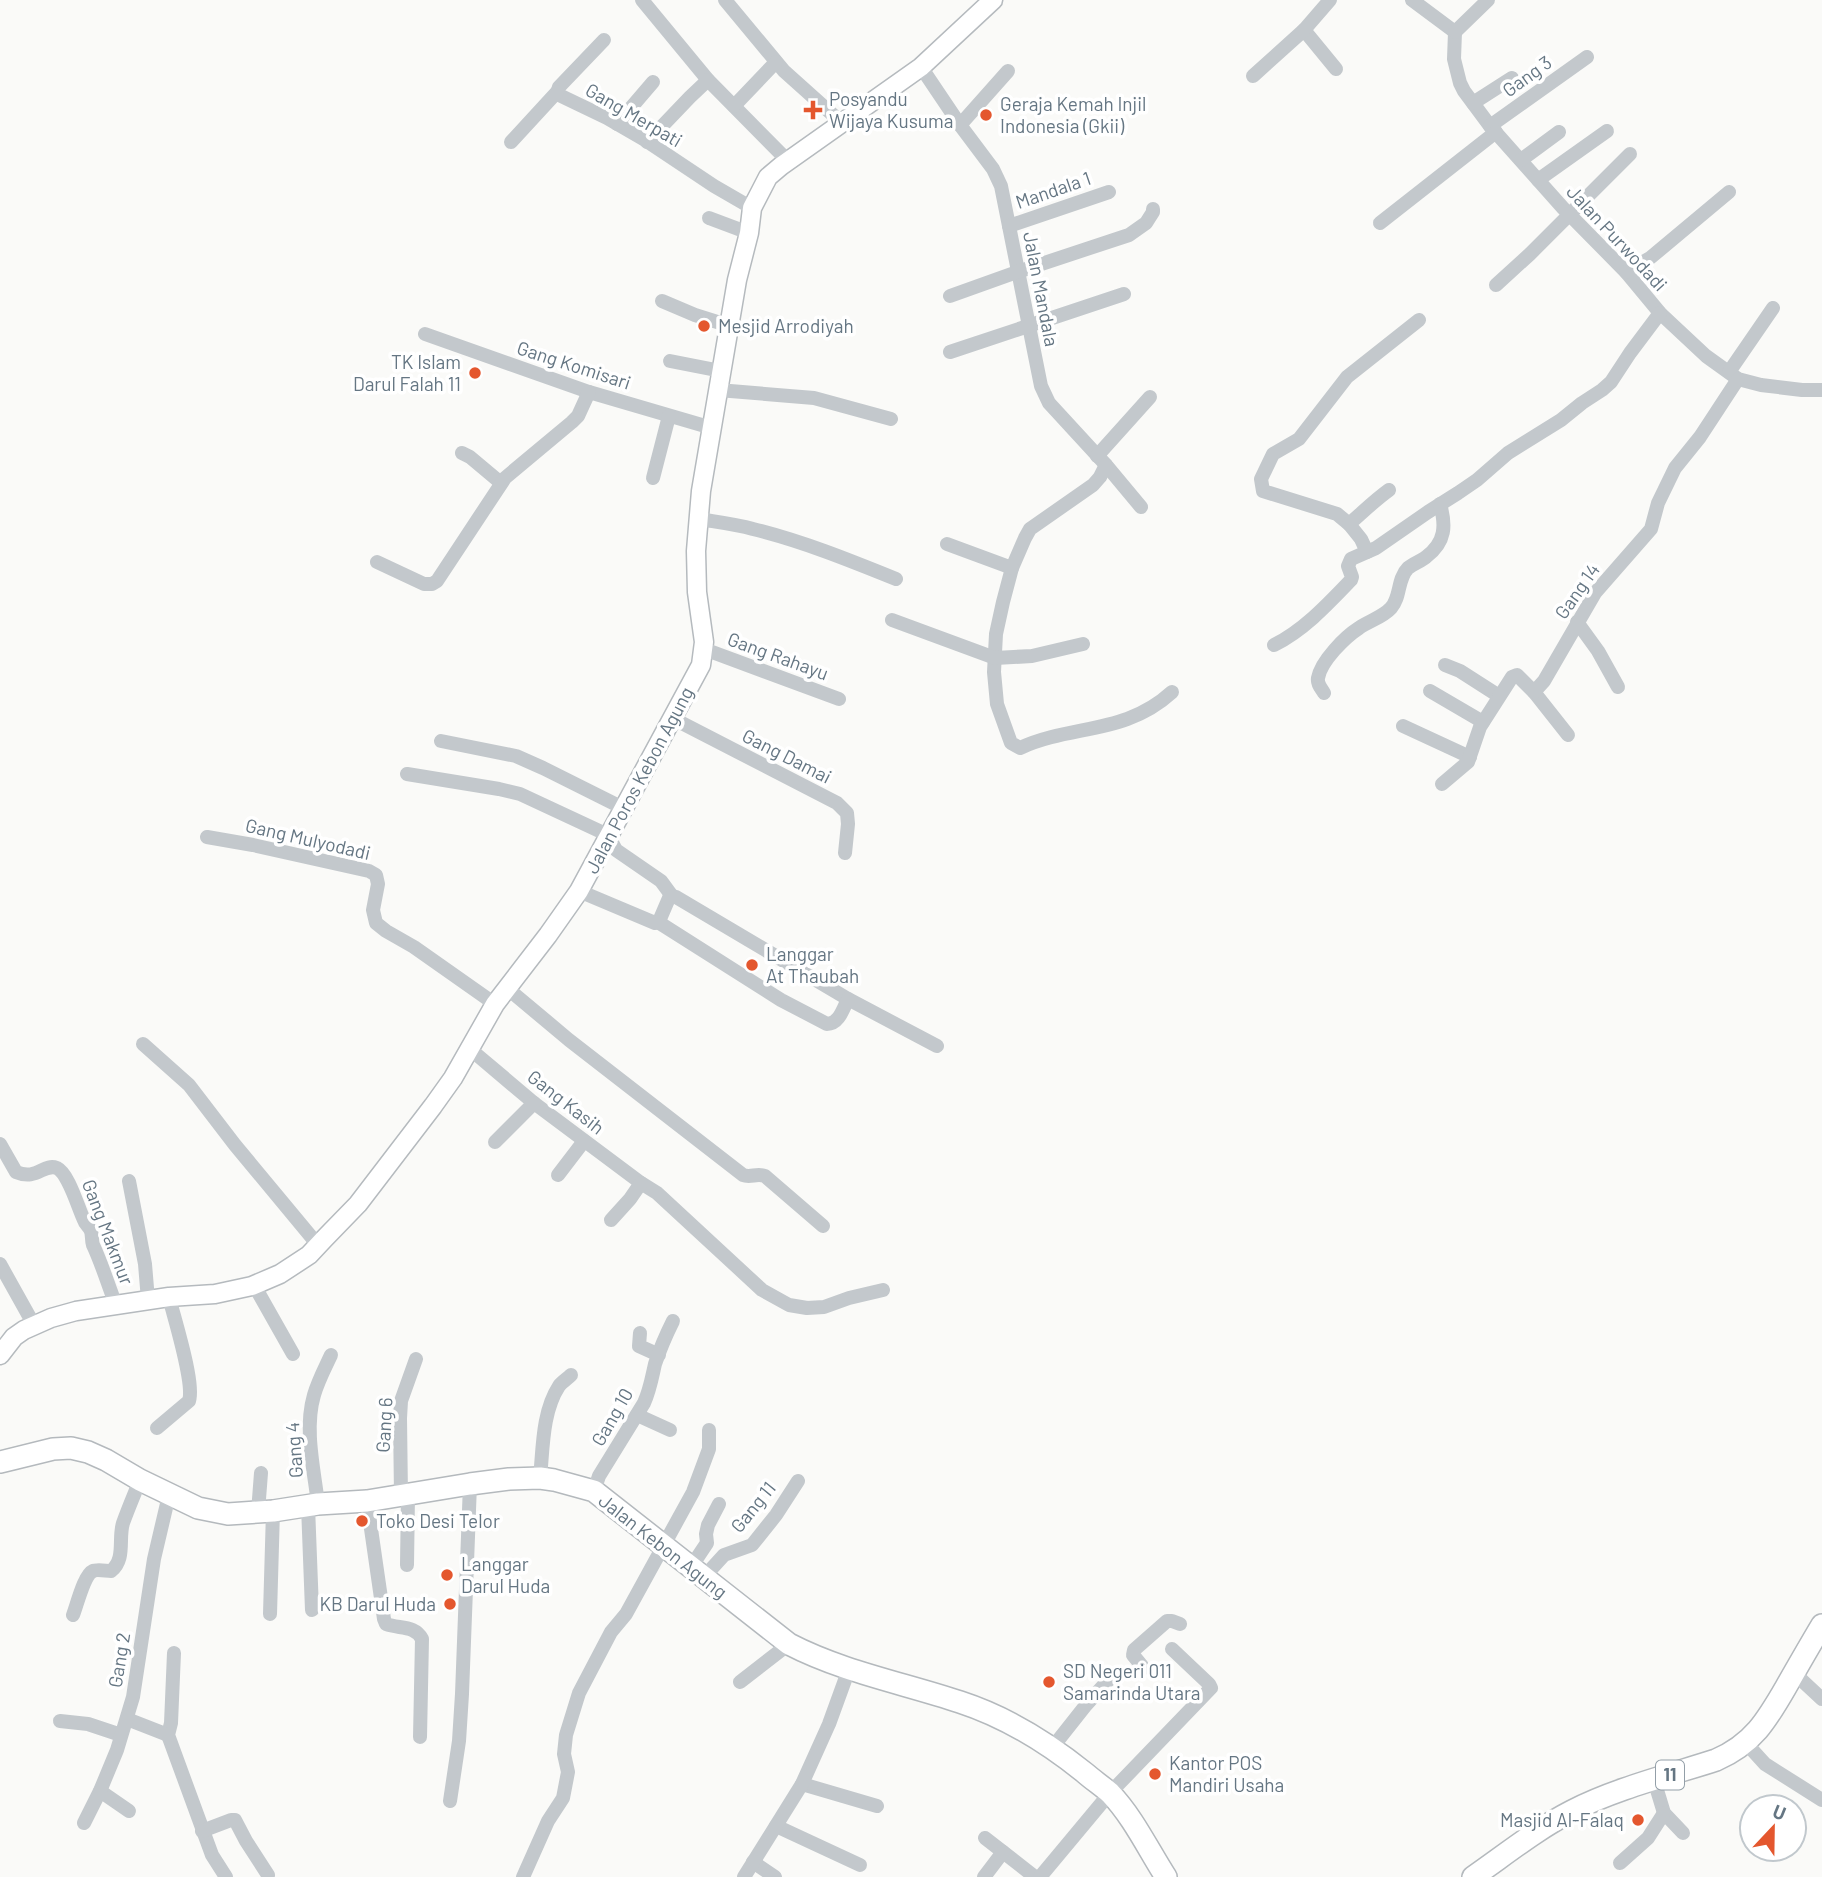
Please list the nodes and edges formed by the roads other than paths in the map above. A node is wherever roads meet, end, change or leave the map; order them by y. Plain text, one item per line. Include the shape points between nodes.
1 (642, 0) edge
2 (725, 0) edge
3 (993, 0) edge
4 (1330, 0) edge
5 (1412, 0) edge
6 (1488, 0) edge
7 (1304, 30) junction
8 (1455, 32) junction
9 (604, 40) dead end
10 (1587, 57) dead end
11 (776, 62) junction
12 (921, 67) junction
13 (1335, 69) dead end
14 (1008, 71) dead end
15 (1253, 76) dead end
16 (1512, 78) dead end
17 (708, 80) junction
18 (653, 82) dead end
19 (557, 92) junction
20 (1473, 103) junction
21 (734, 106) junction
22 (842, 123) junction
23 (618, 124) junction
24 (960, 125) junction
25 (1493, 129) junction
26 (1607, 131) dead end
27 (1559, 132) dead end
28 (511, 142) dead end
29 (647, 142) junction
30 (1630, 154) dead end
31 (1521, 160) junction
32 (788, 161) junction
33 (1538, 180) junction
34 (1109, 192) dead end
35 (1729, 192) dead end
36 (752, 208) junction
37 (1153, 209) dead end
38 (1570, 215) junction
39 (709, 218) dead end
40 (1380, 223) dead end
41 (1009, 226) junction
42 (749, 233) junction
43 (1017, 272) junction
44 (1626, 272) junction
45 (1496, 285) dead end
46 (1124, 294) dead end
47 (950, 296) dead end
48 (662, 301) dead end
49 (1773, 308) dead end
50 (1660, 313) junction
51 (1419, 320) dead end
52 (730, 326) junction
53 (1028, 326) junction
54 (425, 334) dead end
55 (950, 352) dead end
56 (670, 362) dead end
57 (721, 371) junction
58 (1734, 376) junction
59 (718, 390) junction
60 (1822, 390) edge
61 (589, 392) junction
62 (1150, 397) dead end
63 (669, 416) junction
64 (891, 419) dead end
65 (712, 428) junction
66 (462, 453) dead end
67 (1102, 461) junction
68 (653, 478) dead end
69 (501, 483) junction
70 (1389, 490) dead end
71 (1440, 504) junction
72 (1140, 507) dead end
73 (699, 519) junction
74 (1349, 524) junction
75 (947, 544) dead end
76 (1367, 552) junction
77 (377, 562) dead end
78 (1012, 568) junction
79 (896, 579) dead end
80 (892, 620) dead end
81 (1577, 622) junction
82 (1083, 644) dead end
83 (1274, 645) dead end
84 (704, 649) junction
85 (995, 658) junction
86 (1445, 665) dead end
87 (1618, 687) dead end
88 (1430, 691) dead end
89 (1172, 692) dead end
90 (1534, 692) junction
91 (1324, 693) dead end
92 (1499, 696) junction
93 (839, 699) dead end
94 (672, 718) junction
95 (1483, 722) junction
96 (1402, 726) dead end
97 (1568, 736) dead end
98 (441, 741) dead end
99 (1471, 757) junction
100 (407, 774) dead end
101 (1442, 784) dead end
102 (623, 808) junction
103 (608, 835) junction
104 (207, 837) dead end
105 (845, 853) dead end
106 (579, 891) junction
107 (672, 896) junction
108 (658, 922) junction
109 (507, 988) junction
110 (848, 999) junction
111 (495, 1004) junction
112 (143, 1044) dead end
113 (937, 1046) dead end
114 (470, 1049) junction
115 (534, 1102) junction
116 (584, 1141) junction
117 (495, 1142) dead end
118 (0, 1144) edge
119 (558, 1175) dead end
120 (129, 1181) dead end
121 (640, 1184) junction
122 (611, 1220) dead end
123 (823, 1226) dead end
124 (318, 1245) junction
125 (0, 1264) edge
126 (254, 1285) junction
127 (883, 1290) dead end
128 (169, 1297) junction
129 (148, 1300) junction
130 (116, 1305) junction
131 (673, 1321) dead end
132 (34, 1325) junction
133 (640, 1334) dead end
134 (293, 1354) dead end
135 (331, 1354) dead end
136 (0, 1355) edge
137 (659, 1355) junction
138 (416, 1359) dead end
139 (571, 1375) dead end
140 (637, 1415) junction
141 (157, 1428) dead end
142 (670, 1430) dead end
143 (709, 1430) dead end
144 (1, 1461) edge
145 (261, 1473) dead end
146 (540, 1478) junction
147 (140, 1480) junction
148 (798, 1481) dead end
149 (470, 1484) junction
150 (594, 1491) junction
151 (169, 1495) junction
152 (405, 1496) junction
153 (367, 1501) junction
154 (719, 1504) dead end
155 (313, 1505) junction
156 (265, 1512) junction
157 (664, 1545) junction
158 (407, 1565) dead end
159 (697, 1573) junction
160 (312, 1610) dead end
161 (270, 1614) dead end
162 (73, 1615) dead end
163 (1180, 1624) dead end
164 (1822, 1625) edge
165 (789, 1644) junction
166 (1172, 1649) dead end
167 (174, 1653) dead end
168 (849, 1669) junction
169 (1794, 1673) junction
170 (740, 1682) dead end
171 (1822, 1699) edge
172 (127, 1719) junction
173 (60, 1721) dead end
174 (121, 1735) junction
175 (168, 1735) junction
176 (420, 1737) dead end
177 (1745, 1742) junction
178 (1052, 1748) junction
179 (1654, 1780) junction
180 (802, 1784) junction
181 (100, 1791) junction
182 (1110, 1793) junction
183 (1822, 1800) edge
184 (450, 1801) dead end
185 (877, 1806) dead end
186 (129, 1811) dead end
187 (1664, 1813) junction
188 (84, 1824) dead end
189 (776, 1826) junction
190 (202, 1831) junction
191 (1684, 1833) dead end
192 (985, 1838) dead end
193 (1003, 1852) junction
194 (753, 1862) junction
195 (1620, 1863) dead end
196 (860, 1865) dead end
197 (268, 1875) dead end
198 (226, 1877) edge
199 (523, 1877) edge
200 (744, 1877) edge
201 (775, 1877) edge
202 (984, 1877) edge
203 (1035, 1877) edge
204 (1040, 1877) edge
205 (1166, 1877) edge
206 (1473, 1877) edge

1 - 17 street
2 - 11 street
3 - 12 main road, Jalan Poros Kebon Agung
4 - 7 street
5 - 8 street
6 - 8 street
7 - 13 street
7 - 15 street
8 - 20 street, Jalan Purwodadi via 1454,59 1460,83
9 - 19 street, Gang Merpati
10 - 25 street, Gang 3
11 - 21 street
11 - 22 street
12 - 22 main road, Jalan Poros Kebon Agung
12 - 24 street, Jalan Mandala
14 - 24 street
16 - 20 street
17 - 21 street
17 - 29 street
18 - 23 street
19 - 23 street, Gang Merpati
19 - 28 street
20 - 25 street, Jalan Purwodadi
21 - 32 street
22 - 32 main road, Jalan Poros Kebon Agung
23 - 29 street, Gang Merpati
24 - 41 street, Jalan Mandala via 998,177
25 - 31 street, Jalan Purwodadi
25 - 40 street, Gang 3
26 - 33 street
27 - 31 street
29 - 36 street, Gang Merpati
30 - 38 street
31 - 33 street, Jalan Purwodadi
32 - 36 main road, Jalan Poros Kebon Agung via 768,177
33 - 38 street, Jalan Purwodadi
34 - 41 street, Mandala 1
35 - 44 street via 1650,258
36 - 42 main road, Jalan Poros Kebon Agung
37 - 43 street via 1146,223 1129,235
38 - 44 street, Jalan Purwodadi
38 - 45 street
39 - 42 street
41 - 43 street, Jalan Mandala
42 - 52 main road, Jalan Poros Kebon Agung
43 - 47 street
43 - 53 street, Jalan Mandala
44 - 50 street, Jalan Purwodadi
46 - 53 street
48 - 52 street
49 - 58 street, Gang 14
50 - 58 street, Jalan Purwodadi
50 - 71 street via 1611,382
51 - 74 street via 1347,377 1299,439 1273,454 1261,479 1263,491 1337,514
52 - 57 main road, Jalan Poros Kebon Agung
53 - 55 street
53 - 67 street, Jalan Mandala via 1049,403
54 - 61 street, Gang Komisari
56 - 57 street
57 - 59 main road, Jalan Poros Kebon Agung
58 - 60 street, Jalan Purwodadi via 1761,385
58 - 81 street, Gang 14 via 1700,437 1675,468 1651,529 1602,584
59 - 64 street via 814,398
59 - 65 main road, Jalan Poros Kebon Agung
61 - 63 street, Gang Komisari
61 - 69 street via 572,422
62 - 67 street
63 - 65 street, Gang Komisari
63 - 68 street
65 - 73 main road, Jalan Poros Kebon Agung
66 - 69 street
67 - 72 street, Jalan Mandala
67 - 78 street via 1100,477 1093,485 1030,529
69 - 77 street via 437,581 425,584
70 - 74 street
71 - 76 street
71 - 91 street via 1445,520 1438,545 1407,569 1391,608 1338,646 1318,678
73 - 79 street via 778,536
73 - 84 main road, Jalan Poros Kebon Agung via 697,592
74 - 76 street
75 - 78 street
76 - 83 street via 1349,562 1352,577 1341,590
78 - 85 street via 998,623
80 - 85 street
81 - 87 street
81 - 90 street, Gang 14
82 - 85 street via 1031,656
84 - 93 street, Gang Rahayu
84 - 94 main road, Jalan Poros Kebon Agung via 701,665
85 - 89 street via 998,704 1011,743 1020,748 1122,722
86 - 92 street
88 - 95 street
90 - 92 street via 1516,675
90 - 97 street
92 - 95 street
94 - 102 main road, Jalan Poros Kebon Agung
94 - 105 street, Gang Damai via 837,803 848,824
95 - 99 street
96 - 99 street
98 - 102 street via 516,756
99 - 101 street
100 - 103 street via 511,791
102 - 103 main road, Jalan Poros Kebon Agung
103 - 106 main road, Jalan Poros Kebon Agung
103 - 107 street via 616,849 661,881
104 - 111 street, Gang Mulyodadi via 369,870 378,884 373,910 376,923
106 - 108 street
106 - 109 main road, Jalan Poros Kebon Agung
107 - 108 street
107 - 110 street
108 - 110 street via 827,1024 836,1022
109 - 111 main road, Jalan Poros Kebon Agung
109 - 123 street via 743,1175 765,1176
110 - 113 street
111 - 114 main road, Jalan Poros Kebon Agung
112 - 124 street via 189,1085
114 - 115 street, Gang Kasih
114 - 124 main road, Jalan Poros Kebon Agung via 358,1204
115 - 116 street, Gang Kasih
115 - 117 street
116 - 119 street
116 - 121 street, Gang Kasih
118 - 130 street, Gang Makmur via 20,1174 33,1175 51,1167 64,1174
120 - 129 street
121 - 122 street
121 - 127 street, Gang Kasih via 675,1208 762,1290 789,1305 824,1307
124 - 126 main road, Jalan Poros Kebon Agung via 280,1275
125 - 132 street
126 - 128 main road, Jalan Poros Kebon Agung
126 - 134 street
128 - 129 main road, Jalan Poros Kebon Agung
128 - 141 street via 191,1397
129 - 130 main road, Jalan Poros Kebon Agung
130 - 132 main road, Jalan Poros Kebon Agung via 76,1311
131 - 137 street, Gang 10
132 - 136 main road, Jalan Poros Kebon Agung via 14,1337
133 - 137 street via 639,1346
135 - 155 street, Gang 4 via 311,1412
137 - 140 street, Gang 10
138 - 152 street, Gang 6 via 401,1401
139 - 146 street via 552,1400
140 - 142 street
140 - 150 street, Gang 10
143 - 157 street via 706,1459
144 - 147 highway, Jalan Kebon Agung via 71,1448 106,1460
145 - 156 street
146 - 149 highway, Jalan Kebon Agung
146 - 150 highway, Jalan Kebon Agung
147 - 151 highway, Jalan Kebon Agung
147 - 162 street via 121,1529 115,1567 90,1573
148 - 159 street, Gang 11 via 752,1545 724,1555
149 - 152 highway, Jalan Kebon Agung
149 - 184 street via 462,1694
150 - 157 highway, Jalan Kebon Agung
151 - 156 highway, Jalan Kebon Agung via 214,1512
151 - 172 street, Gang 2
152 - 153 highway, Jalan Kebon Agung
152 - 158 street, Gang 6
153 - 155 highway, Jalan Kebon Agung
153 - 176 street via 384,1619 386,1624 416,1631 422,1639
154 - 159 street via 708,1525
155 - 156 highway, Jalan Kebon Agung
155 - 160 street, Gang 4
156 - 161 street
157 - 159 highway, Jalan Kebon Agung
157 - 199 street via 579,1693 566,1735 568,1772 563,1798
159 - 165 highway, Jalan Kebon Agung
163 - 178 street via 1168,1621 1140,1645 1132,1654 1141,1670 1113,1675
164 - 169 highway, 11
165 - 168 highway, Jalan Kebon Agung
165 - 170 street
166 - 182 street via 1211,1687
167 - 175 street
168 - 178 highway, Jalan Kebon Agung via 961,1702
168 - 180 street
169 - 171 street
169 - 177 highway, 11 via 1763,1725
172 - 174 street, Gang 2
172 - 175 street
173 - 174 street
174 - 181 street, Gang 2
175 - 190 street
177 - 179 highway, 11 via 1725,1756
177 - 183 street via 1765,1764
178 - 182 highway, Jalan Kebon Agung
179 - 187 street
179 - 206 highway, 11 via 1570,1812
180 - 185 street
180 - 189 street
181 - 186 street
181 - 188 street, Gang 2
182 - 204 street
182 - 205 highway, Jalan Kebon Agung
187 - 191 street
187 - 195 street via 1648,1838
189 - 194 street
189 - 196 street
190 - 197 street via 235,1821
190 - 198 street
192 - 193 street
193 - 202 street
193 - 203 street
194 - 200 street
194 - 201 street

